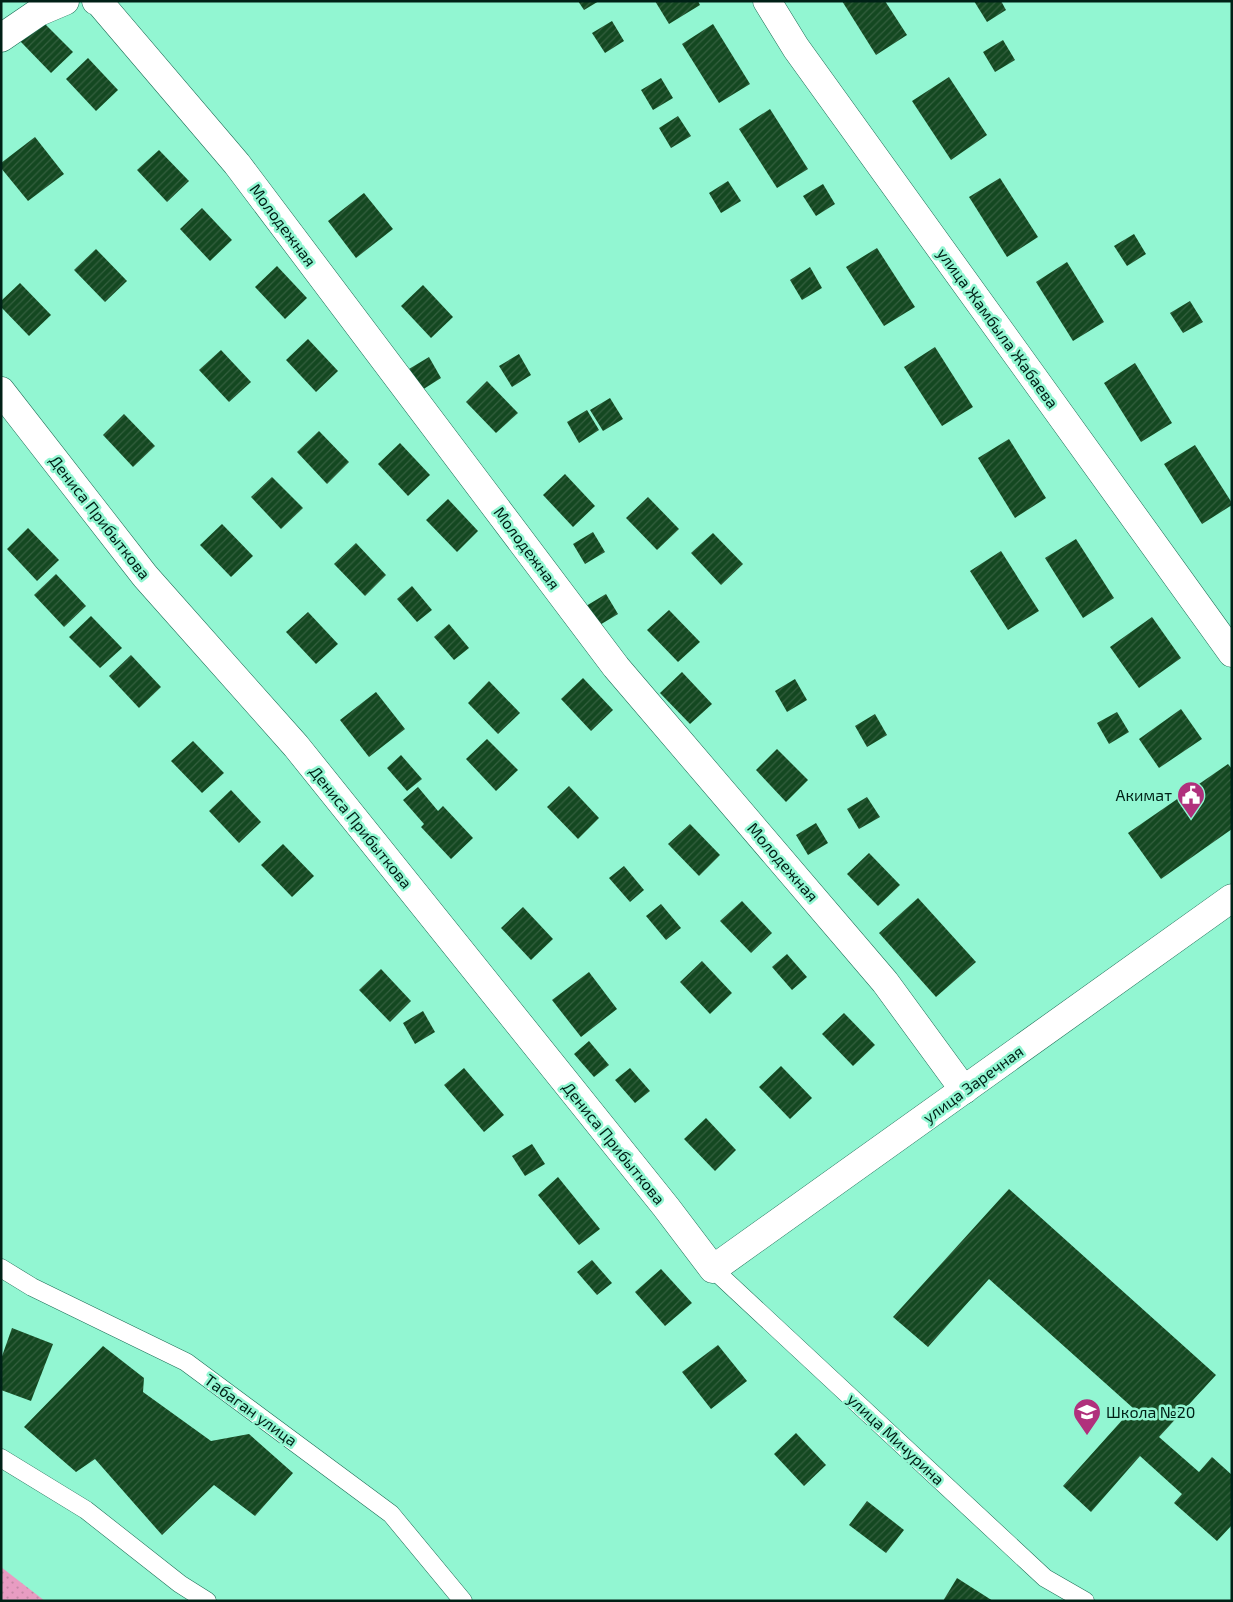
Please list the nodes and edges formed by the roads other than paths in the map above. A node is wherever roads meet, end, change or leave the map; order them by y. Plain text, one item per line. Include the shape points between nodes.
1 (65, 1) edge
2 (96, 1) edge
3 (767, 1) edge
4 (1, 38) edge
5 (1, 391) edge
6 (1232, 653) edge
7 (1232, 898) edge
8 (964, 1090) junction
9 (1, 1268) edge
10 (713, 1269) junction
11 (1, 1458) edge
12 (207, 1601) edge
13 (463, 1601) edge
14 (1085, 1601) edge

1 - 4 street via 39,12
2 - 8 street, Молодежная via 237,164 616,667 885,982
3 - 6 street, улица Жамбыла Жабаева via 808,64
5 - 10 street, Дениса Прибыткова via 145,576 302,754
7 - 8 street, улица Заречная
8 - 10 street, улица Заречная
9 - 13 lane, Табаган улица via 32,1287 186,1362 391,1514
10 - 14 lane, улица Мичурина via 1045,1578
11 - 12 lane via 86,1510 180,1584

